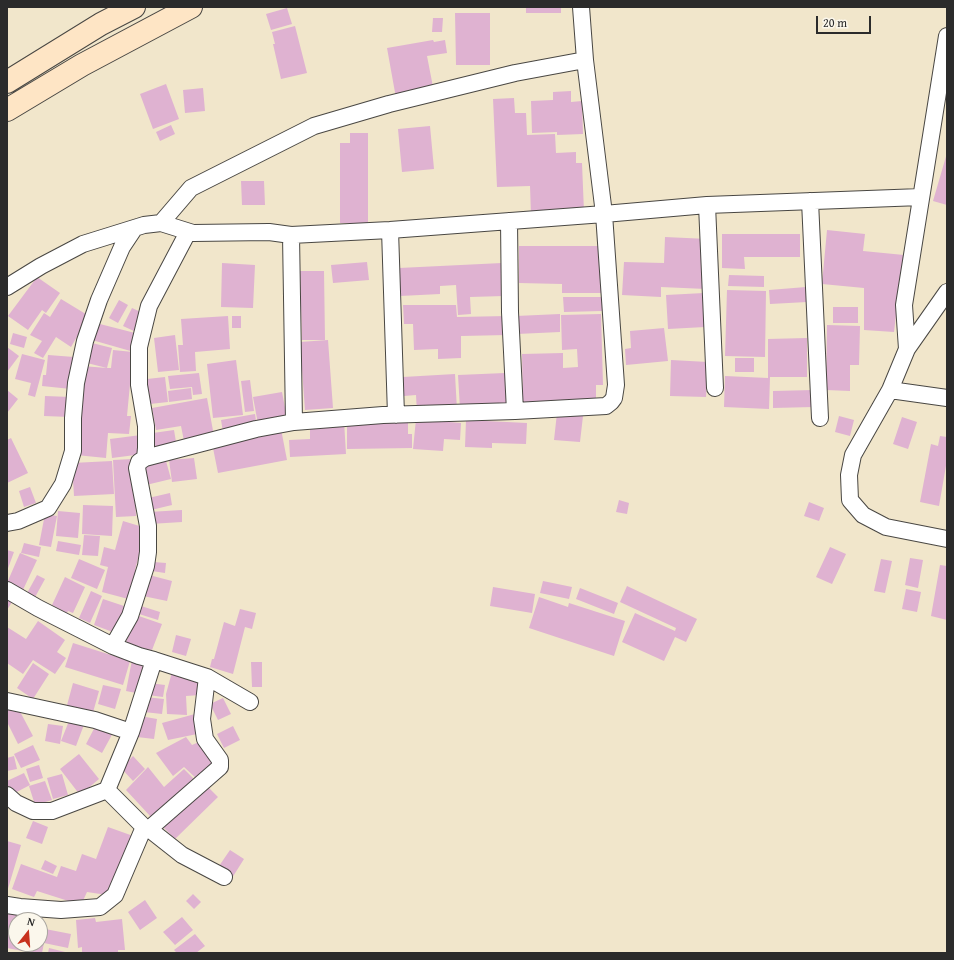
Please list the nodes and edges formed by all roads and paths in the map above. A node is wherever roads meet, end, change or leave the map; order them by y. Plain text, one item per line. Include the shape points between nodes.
1 (134, 7) edge
2 (192, 7) edge
3 (581, 7) edge
4 (947, 36) edge
5 (585, 60) junction
6 (7, 82) edge
7 (7, 110) edge
8 (921, 197) junction
9 (810, 201) junction
10 (707, 205) junction
11 (604, 214) junction
12 (509, 221) junction
13 (160, 223) junction
14 (134, 228) junction
15 (390, 230) junction
16 (188, 232) junction
17 (291, 235) junction
18 (7, 287) edge
19 (947, 292) edge
20 (908, 349) junction
21 (715, 388) dead end
22 (890, 390) junction
23 (947, 398) edge
24 (515, 411) junction
25 (396, 415) junction
26 (820, 418) dead end
27 (294, 422) junction
28 (145, 458) junction
29 (7, 523) edge
30 (947, 539) edge
31 (7, 590) edge
32 (113, 646) junction
33 (154, 660) junction
34 (208, 677) junction
35 (7, 701) edge
36 (250, 702) dead end
37 (131, 732) junction
38 (107, 790) junction
39 (10, 802) edge
40 (146, 828) junction
41 (224, 877) dead end
42 (7, 905) edge

1 - 6 street via 101,24
2 - 7 street via 82,65
3 - 5 street
4 - 8 street
5 - 11 street
5 - 13 street via 515,73 389,104 314,126 191,188
8 - 9 street
8 - 20 street via 904,306
9 - 10 street
9 - 26 street
10 - 11 street
10 - 21 street
11 - 12 street
11 - 24 street via 616,385 614,398 606,406
12 - 15 street
12 - 24 street
13 - 14 street
13 - 16 street
14 - 18 street via 83,244
14 - 29 street via 119,254 99,300 85,341 76,383 73,451 63,484 48,508
15 - 17 street
15 - 25 street
16 - 17 street via 269,232
16 - 28 street via 149,306 139,347 139,385 146,426
17 - 27 street
19 - 20 street
20 - 22 street
22 - 23 street
22 - 30 street via 853,455 849,475 850,500 863,514 886,527
24 - 25 street
25 - 27 street
27 - 28 street via 256,429
28 - 32 street via 139,462 137,468 148,526 146,566 130,616
31 - 32 street
32 - 33 street
33 - 34 street
33 - 37 street
34 - 36 street
34 - 40 street via 202,719 205,739 220,760 220,767
35 - 37 street via 95,720
37 - 38 street
38 - 39 street via 52,812 33,811
38 - 40 street
40 - 41 street via 182,855
40 - 42 street via 137,840 115,895 100,907 61,910

